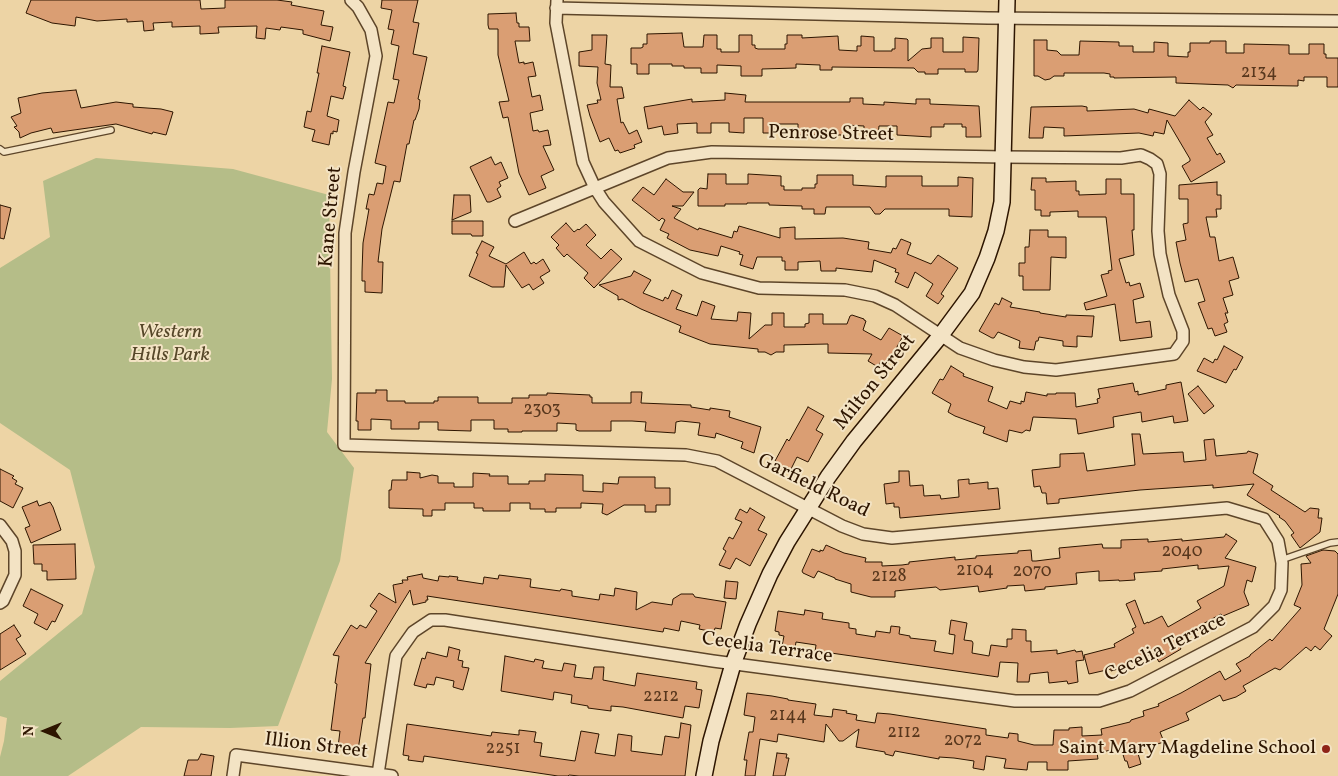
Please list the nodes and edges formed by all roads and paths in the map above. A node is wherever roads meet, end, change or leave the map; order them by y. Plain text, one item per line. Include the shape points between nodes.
1 (351, 0) edge
2 (1007, 0) edge
3 (556, 4) edge
4 (1007, 18) junction
5 (1338, 21) edge
6 (111, 130) dead end
7 (0, 149) edge
8 (1004, 157) junction
9 (595, 188) junction
10 (515, 221) dead end
11 (941, 336) junction
12 (344, 445) joint
13 (808, 508) junction
14 (0, 525) edge
15 (1338, 542) edge
16 (1282, 560) junction
17 (0, 603) edge
18 (1253, 627) joint
19 (733, 664) junction
20 (378, 774) junction
21 (232, 776) edge
22 (392, 776) edge
23 (704, 776) edge

1 - 12 street, Kane Street via 371,30 376,56 345,233
2 - 4 main road, Milton Street
3 - 4 street
3 - 9 street via 556,24 583,162
4 - 5 street
4 - 8 main road, Milton Street
6 - 7 lane via 4,152
8 - 9 street, Penrose Street via 712,152 668,158
8 - 11 main road, Milton Street via 1002,202 987,258 972,293
8 - 11 street, Penrose Street via 1121,158 1141,155 1157,164 1160,174 1160,254 1169,295 1183,331 1183,341 1174,354 1056,370 994,360 960,348
9 - 10 street, Penrose Street
9 - 11 street via 639,241 702,273 759,288 845,290 875,296 895,305
11 - 13 main road, Milton Street via 854,441
12 - 13 street, Garfield Road via 686,455 717,461
13 - 16 street, Garfield Road via 864,534 892,538 1227,508 1264,519 1278,541
13 - 19 main road, Milton Street via 770,574
14 - 17 street via 12,541 15,574
15 - 16 lane
16 - 18 street, Garfield Road via 1282,590 1274,606
18 - 19 street, Cecelia Terrace via 1130,691 1099,701 1015,701
19 - 20 street, Cecelia Terrace via 432,620 413,632 396,656
19 - 23 main road, Milton Street
20 - 21 street, Illion Street via 236,755
20 - 22 street, Illion Street

